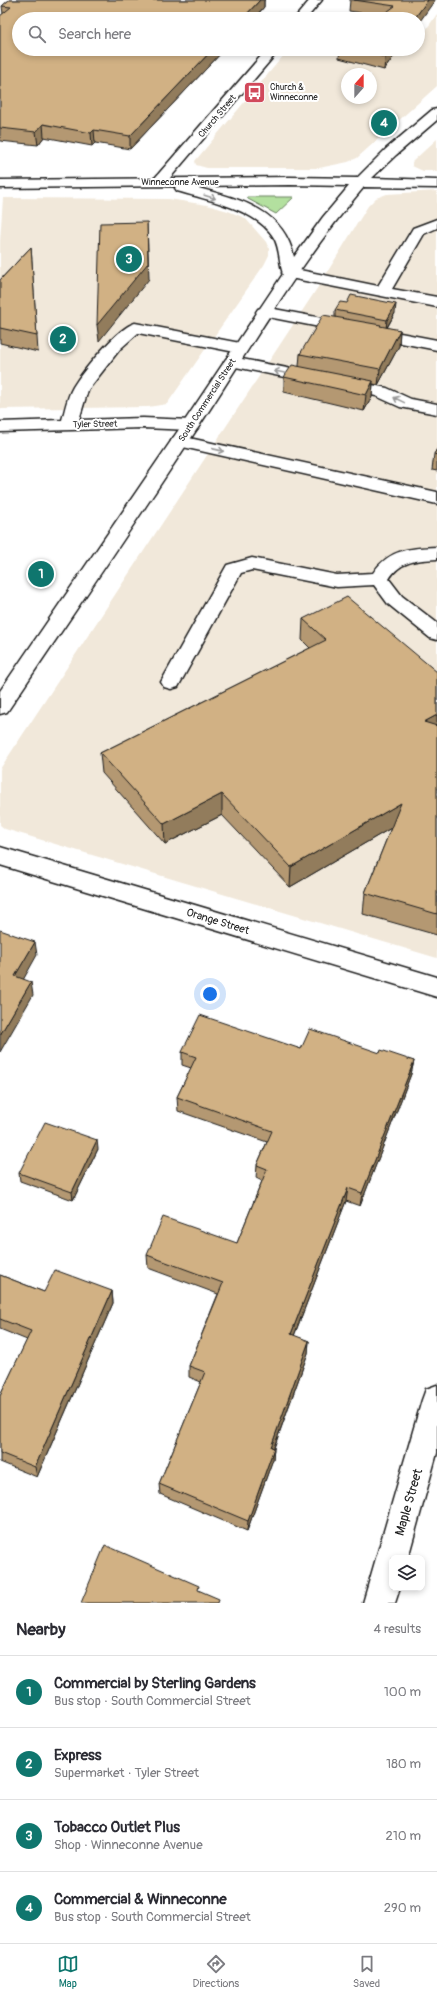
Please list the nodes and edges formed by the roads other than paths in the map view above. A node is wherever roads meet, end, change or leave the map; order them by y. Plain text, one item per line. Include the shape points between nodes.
1 (316, 0) edge
2 (306, 12) edge
3 (268, 56) edge
4 (437, 112) edge
5 (159, 182) junction
6 (360, 183) junction
7 (0, 184) edge
8 (437, 184) edge
9 (437, 223) edge
10 (290, 273) junction
11 (383, 291) junction
12 (437, 302) edge
13 (264, 312) junction
14 (437, 345) edge
15 (236, 355) junction
16 (437, 409) edge
17 (69, 425) junction
18 (191, 425) junction
19 (0, 427) edge
20 (180, 441) junction
21 (437, 498) edge
22 (437, 553) edge
23 (379, 579) junction
24 (437, 634) edge
25 (171, 682) dead end
26 (0, 707) edge
27 (0, 856) edge
28 (437, 987) edge
29 (437, 1400) edge
30 (393, 1555) edge
31 (389, 1568) edge
32 (379, 1603) edge

1 - 2 main road
3 - 5 main road, Church Street
4 - 6 main road, South Commercial Street
5 - 6 main road, Winneconne Avenue
5 - 7 main road, Winneconne Avenue
5 -> 10 main road via 230,203 260,217 282,240
6 - 8 main road, Winneconne Avenue
6 - 10 main road, South Commercial Street via 328,220
9 - 11 main road via 418,231
10 - 11 main road
10 - 13 main road, South Commercial Street
11 - 12 main road
13 - 14 main road
13 - 15 main road, South Commercial Street
16 -> 15 main road via 406,403 381,392
15 - 17 main road via 135,328 114,346 80,388
15 - 18 main road, South Commercial Street
17 - 18 main road, Tyler Street
17 - 19 main road, Tyler Street
18 - 20 main road, South Commercial Street
20 -> 21 main road
20 - 26 main road, South Commercial Street
22 - 23 main road via 411,554 388,565
23 - 24 main road via 396,600
23 - 25 main road via 337,581 252,564 234,569
27 - 28 main road, Orange Street
29 - 30 main road, Maple Street
31 - 32 main road, Maple Street

